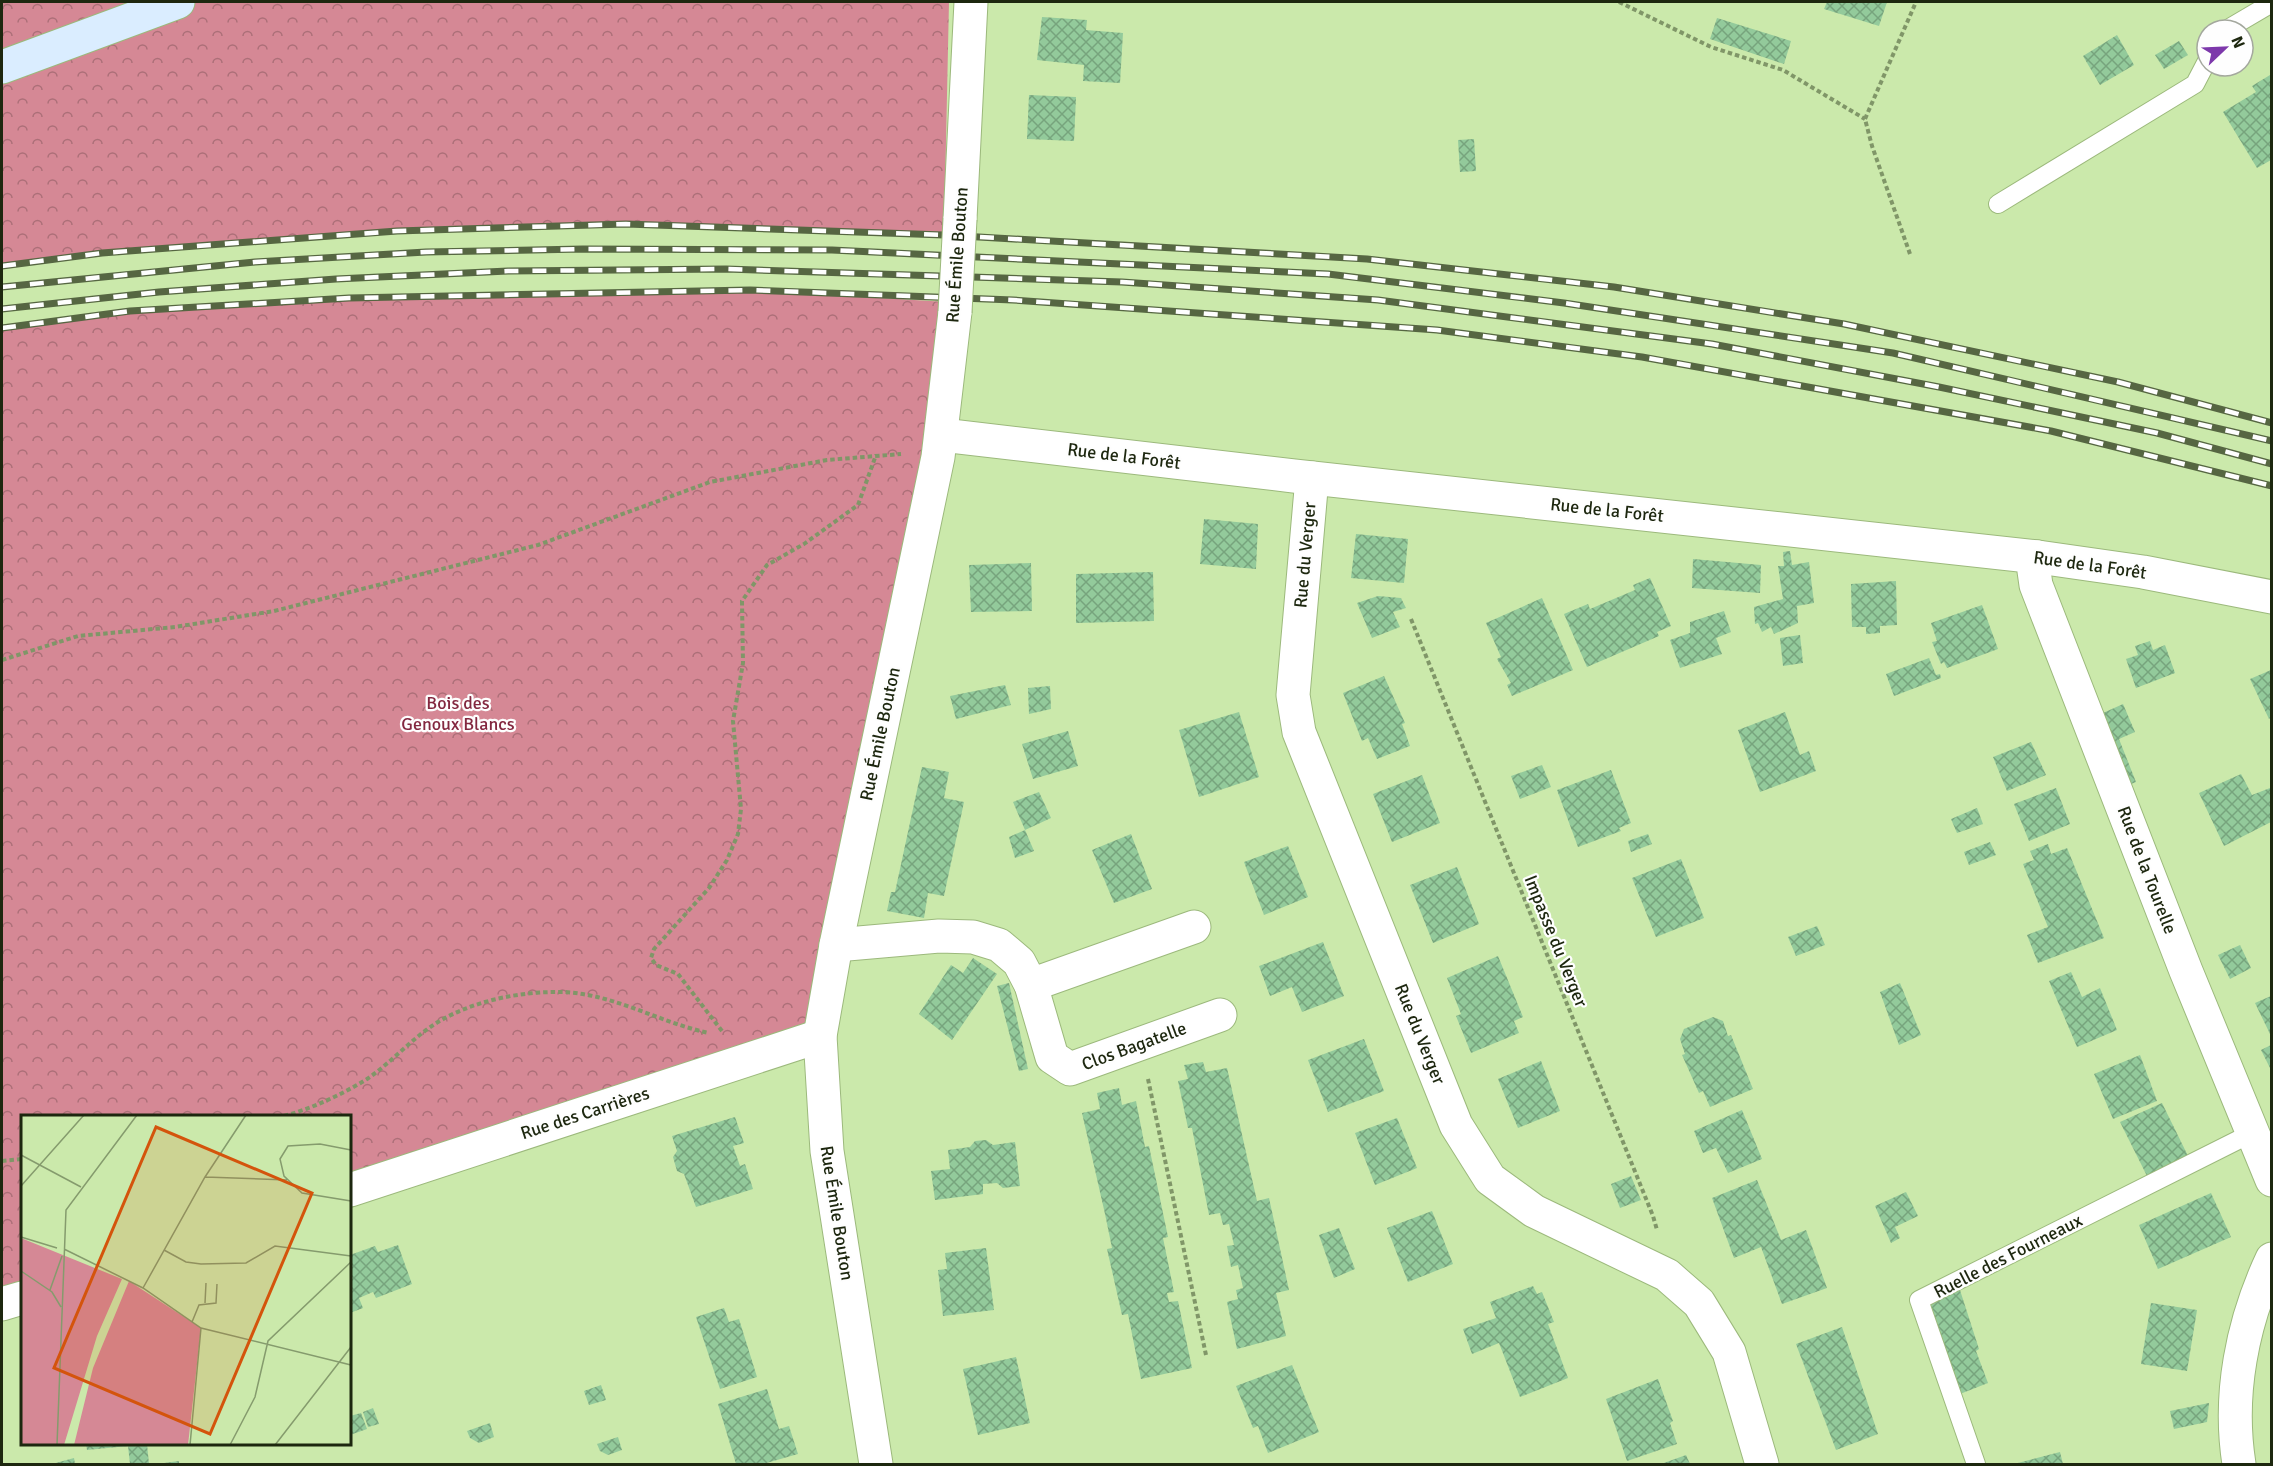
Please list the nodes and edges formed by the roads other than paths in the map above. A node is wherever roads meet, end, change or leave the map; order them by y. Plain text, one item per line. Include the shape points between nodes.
1 (178, 2) edge
2 (971, 2) edge
3 (2271, 3) edge
4 (2246, 18) edge
5 (2, 67) edge
6 (2198, 78) edge
7 (1998, 204) dead end
8 (940, 446) junction
9 (1312, 478) junction
10 (2038, 557) junction
11 (2271, 597) edge
12 (1194, 927) dead end
13 (836, 945) junction
14 (1031, 985) junction
15 (1221, 1015) dead end
16 (820, 1036) junction
17 (2252, 1133) junction
18 (2271, 1180) edge
19 (351, 1190) edge
20 (2271, 1259) edge
21 (21, 1298) edge
22 (2, 1304) edge
23 (876, 1464) edge
24 (1762, 1464) edge
25 (1976, 1464) edge
26 (2239, 1464) edge

1 - 5 main road
2 - 8 street, Rue Émile Bouton, bridge via 955,312
3 - 4 lane
6 - 7 lane via 2195,84
8 - 9 street, Rue de la Forêt
8 - 13 street, Rue Émile Bouton
9 - 10 street, Rue de la Forêt
9 - 24 street, Rue du Verger via 1293,695 1299,732 1456,1125 1490,1179 1534,1211 1667,1275 1699,1303 1729,1352
10 - 11 street, Rue de la Forêt
10 - 17 street, Rue de la Tourelle via 2036,585
12 - 14 street
13 - 14 street, Clos Bagatelle via 973,937 999,945 1019,962
13 - 16 street, Rue Émile Bouton
14 - 15 street, Clos Bagatelle via 1052,1057 1070,1069
16 - 19 street, Rue des Carrières
16 - 23 street, Rue Émile Bouton via 826,1151
17 - 18 street, Rue de la Tourelle
17 - 25 lane, Ruelle des Fourneaux via 1919,1300
20 - 26 street via 2252,1311 2235,1384 2234,1437
21 - 22 street

